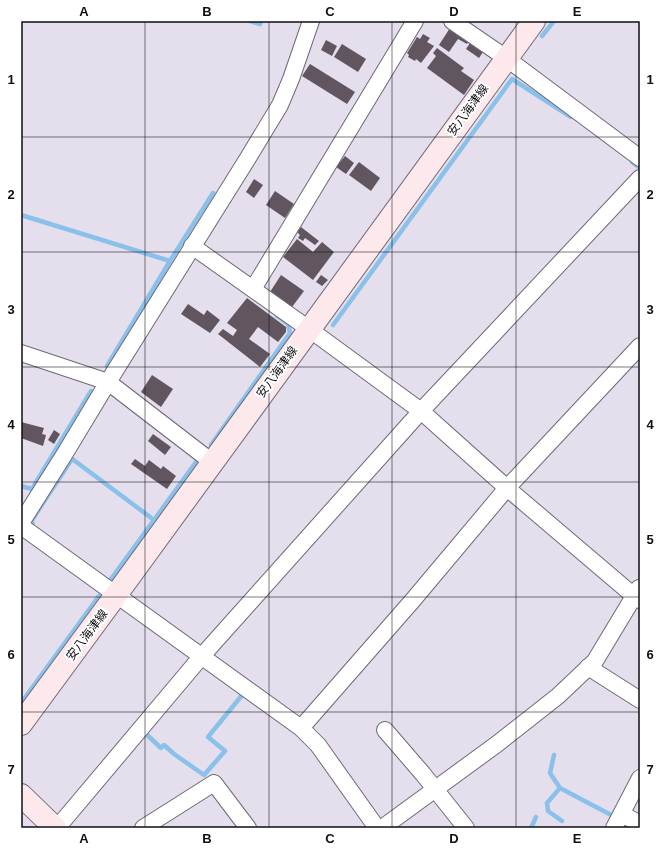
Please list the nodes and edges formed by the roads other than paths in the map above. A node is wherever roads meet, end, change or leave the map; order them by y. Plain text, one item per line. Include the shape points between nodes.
1 (311, 21) edge
2 (416, 21) edge
3 (452, 21) edge
4 (534, 21) edge
5 (506, 58) junction
6 (640, 158) edge
7 (640, 178) edge
8 (192, 246) junction
9 (253, 289) junction
10 (309, 328) junction
11 (640, 346) edge
12 (21, 353) edge
13 (108, 382) junction
14 (421, 411) junction
15 (212, 462) junction
16 (507, 488) junction
17 (21, 525) edge
18 (638, 594) edge
19 (116, 595) junction
20 (201, 657) junction
21 (588, 667) junction
22 (640, 700) edge
23 (21, 724) edge
24 (301, 728) junction
25 (385, 730) dead end
26 (640, 778) edge
27 (435, 789) junction
28 (21, 795) edge
29 (618, 821) edge
30 (640, 824) edge
31 (56, 828) edge
32 (143, 828) edge
33 (248, 828) edge
34 (377, 828) edge
35 (382, 828) edge
36 (466, 828) edge

1 - 8 street via 280,105
2 - 9 street
3 - 5 street
4 - 5 main road, 安八海津線
5 - 6 street
5 - 10 main road, 安八海津線
7 - 14 street
8 - 9 street
8 - 13 street
9 - 10 street
10 - 14 street
10 - 15 main road, 安八海津線
11 - 16 street
12 - 13 street
13 - 15 street
13 - 17 street
14 - 16 street
14 - 20 street
15 - 19 main road, 安八海津線
16 - 18 street
16 - 24 street
17 - 19 street
18 - 21 street via 595,661
19 - 20 street
19 - 23 main road, 安八海津線
20 - 24 street
20 - 31 street
21 - 22 street
21 - 27 street via 558,696
24 - 34 street via 318,745
25 - 27 street
26 - 29 street
27 - 35 street
27 - 36 street
28 - 31 main road
29 - 30 street
32 - 33 street via 214,783

